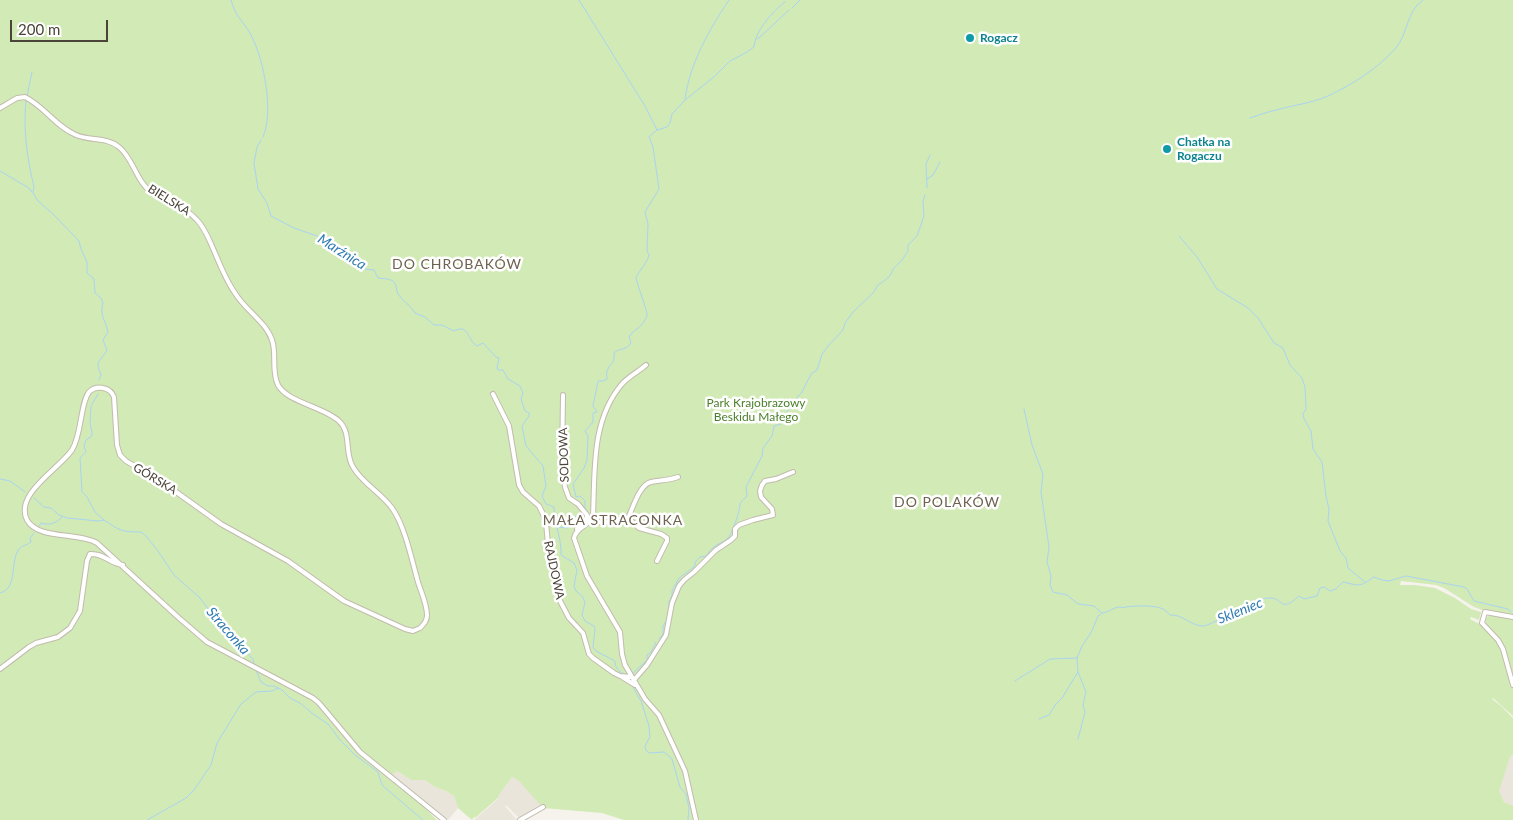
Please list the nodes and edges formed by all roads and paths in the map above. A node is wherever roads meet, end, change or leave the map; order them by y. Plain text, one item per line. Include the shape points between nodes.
1 (0, 108) edge
2 (211, 243) joint
3 (646, 365) dead end
4 (493, 394) dead end
5 (563, 395) dead end
6 (792, 472) dead end
7 (678, 477) dead end
8 (628, 518) junction
9 (591, 520) junction
10 (576, 532) junction
11 (657, 561) dead end
12 (122, 565) junction
13 (1513, 617) edge
14 (0, 669) edge
15 (622, 676) junction
16 (632, 678) junction
17 (1513, 685) edge
18 (637, 686) junction
19 (543, 807) dead end
20 (444, 820) edge
21 (520, 820) edge
22 (696, 820) edge

1 - 2 street, BIELSKA via 17,98 26,98 74,135 119,147 147,188 196,218
2 - 12 street, GÓRSKA via 234,292 272,339 275,373 280,387 341,423 346,432 352,466 396,514 426,619 420,628 408,630 344,601 288,562 221,524 129,463 117,448 114,397 108,389 98,387 87,397 74,446 30,494 25,511 28,522 36,528 47,533 92,540
3 - 9 street via 630,375 618,389 600,426
4 - 15 street, RAJDOWA via 509,426 519,486 539,506 544,518 561,604 583,633 593,658
5 - 10 street, SODOWA via 563,478 568,496 582,508 587,518
6 - 16 street via 762,485 761,497 773,515 739,526 735,536 679,586 666,635 647,665
7 - 8 street via 644,486
8 - 9 street via 604,523
8 - 11 street via 639,528 667,538
9 - 10 street
10 - 16 street via 574,541 587,576 620,632 624,660
12 - 14 street via 100,554 90,554 80,611 70,628 58,637 29,647
12 - 20 street, GÓRSKA via 199,636 313,698 360,752
13 - 17 street via 1485,612 1482,620 1503,649
15 - 16 street, RAJDOWA
15 - 18 street, RAJDOWA
16 - 18 street
18 - 22 street via 659,715 685,771
19 - 21 street

